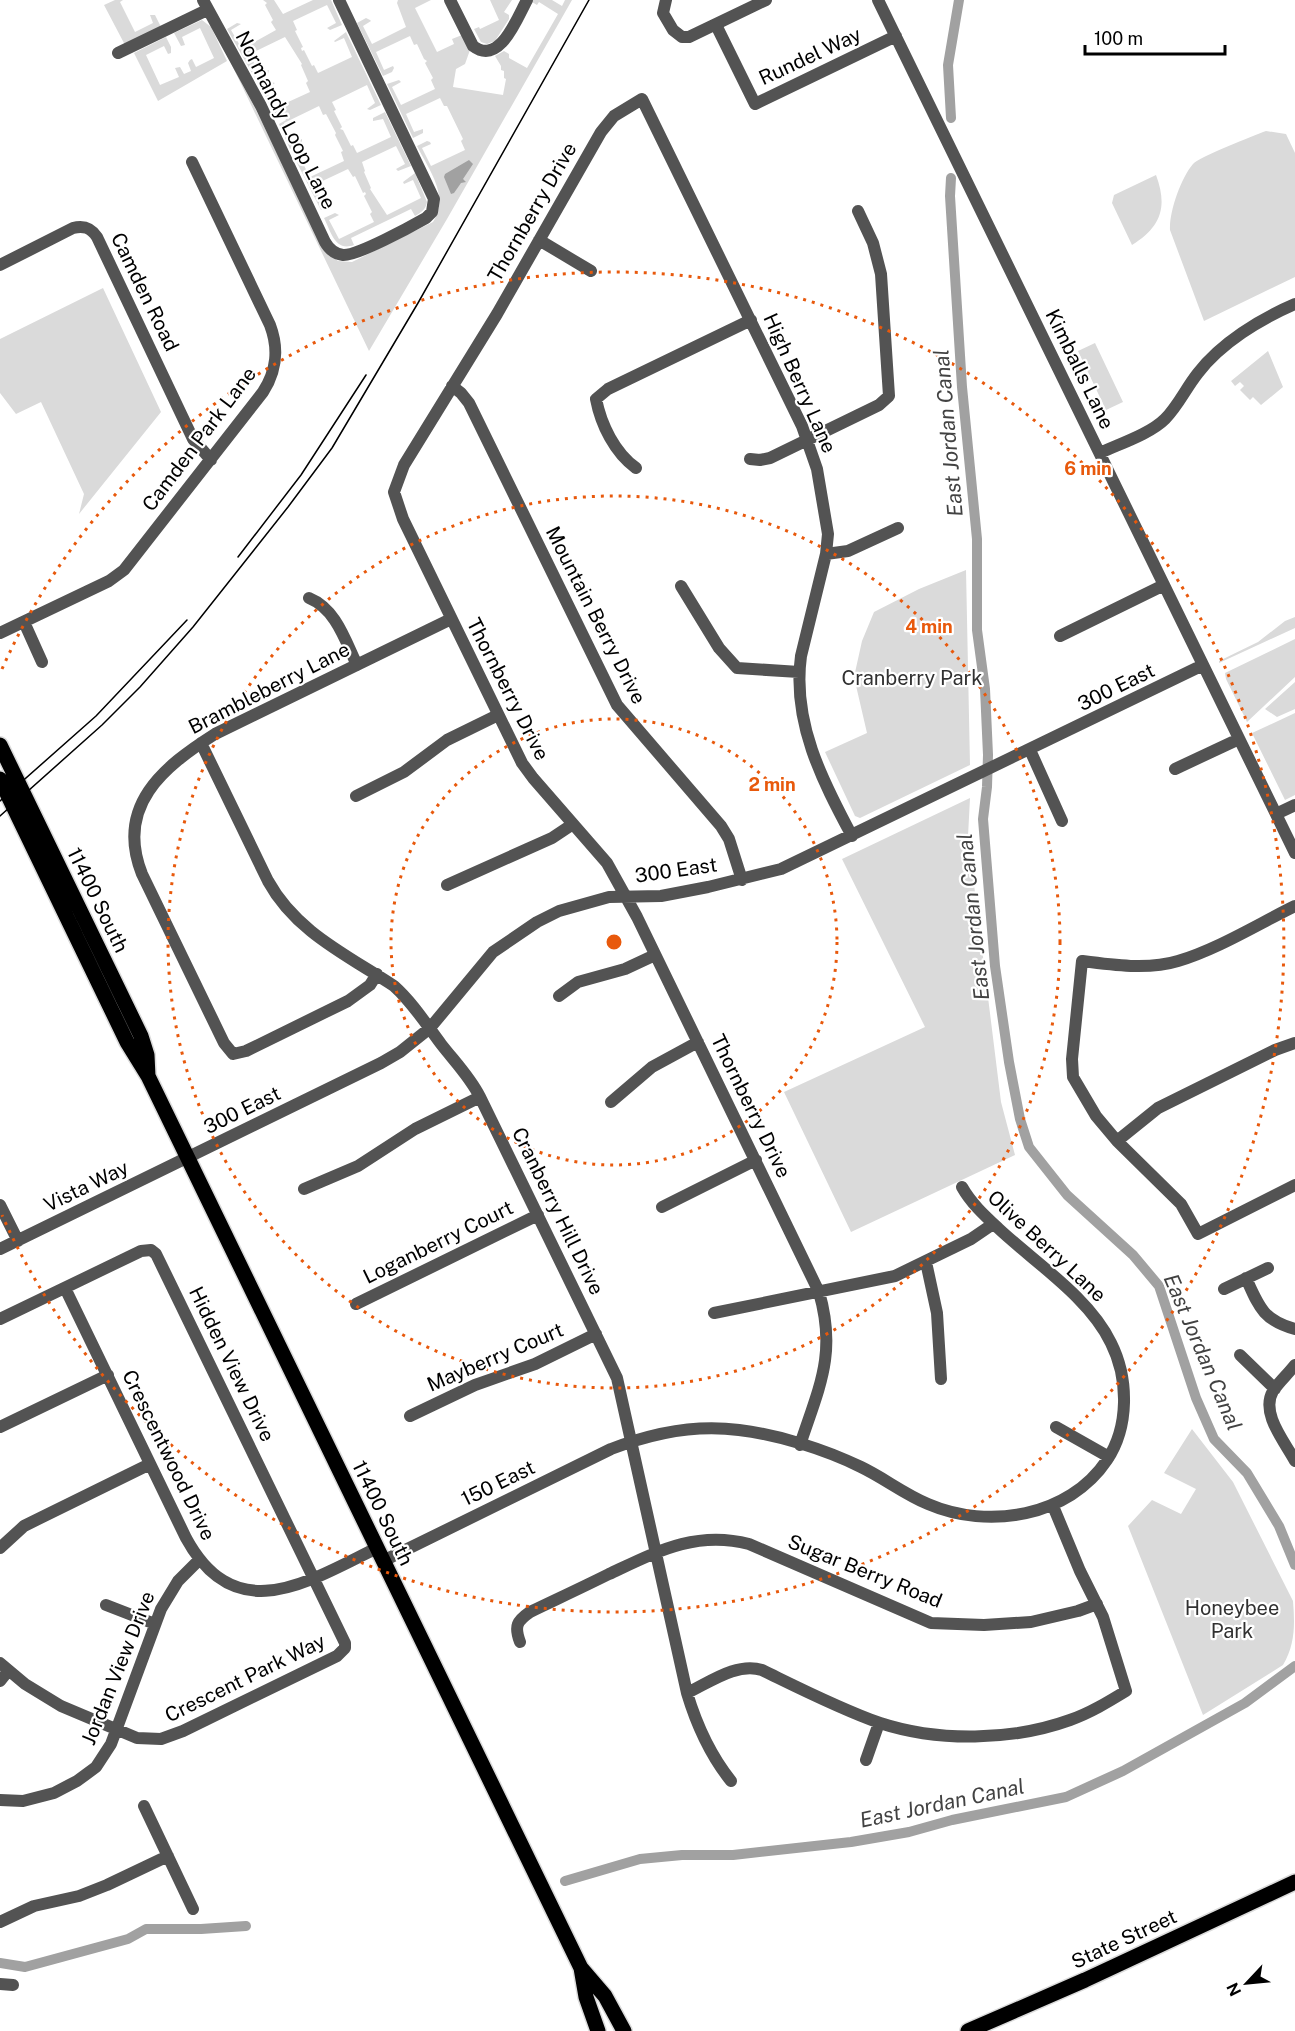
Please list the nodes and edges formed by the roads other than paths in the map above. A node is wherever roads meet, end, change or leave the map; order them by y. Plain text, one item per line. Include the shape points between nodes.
1 (339, 0) edge
2 (450, 0) edge
3 (527, 0) edge
4 (666, 0) edge
5 (766, 0) edge
6 (878, 0) edge
7 (205, 5) edge
8 (716, 25) junction
9 (896, 36) junction
10 (118, 53) dead end
11 (642, 99) joint
12 (192, 162) dead end
13 (858, 211) dead end
14 (539, 240) junction
15 (0, 265) edge
16 (591, 270) dead end
17 (1295, 304) edge
18 (751, 320) junction
19 (452, 386) junction
20 (808, 440) junction
21 (1100, 453) junction
22 (750, 459) dead end
23 (211, 460) junction
24 (636, 468) dead end
25 (898, 528) dead end
26 (826, 554) junction
27 (1164, 585) junction
28 (681, 586) dead end
29 (309, 598) dead end
30 (451, 618) junction
31 (24, 622) junction
32 (0, 633) edge
33 (1060, 636) dead end
34 (42, 662) dead end
35 (357, 665) junction
36 (1203, 665) junction
37 (798, 672) junction
38 (498, 714) junction
39 (1239, 739) junction
40 (201, 743) junction
41 (0, 745) edge
42 (1030, 750) junction
43 (1175, 769) dead end
44 (0, 778) edge
45 (356, 796) dead end
46 (1295, 806) edge
47 (1276, 814) junction
48 (1062, 821) dead end
49 (573, 824) junction
50 (852, 836) junction
51 (1295, 853) edge
52 (742, 880) junction
53 (447, 885) dead end
54 (626, 896) junction
55 (1295, 906) edge
56 (655, 955) junction
57 (377, 974) junction
58 (559, 996) dead end
59 (430, 1028) junction
60 (698, 1042) junction
61 (1295, 1043) edge
62 (148, 1076) junction
63 (480, 1097) junction
64 (611, 1102) dead end
65 (1117, 1142) junction
66 (188, 1158) junction
67 (756, 1160) junction
68 (1295, 1185) edge
69 (962, 1187) dead end
70 (304, 1189) dead end
71 (0, 1205) edge
72 (662, 1207) dead end
73 (538, 1215) junction
74 (993, 1224) junction
75 (18, 1241) junction
76 (0, 1249) edge
77 (926, 1262) junction
78 (1268, 1268) dead end
79 (1246, 1278) junction
80 (65, 1288) junction
81 (1224, 1289) dead end
82 (819, 1292) junction
83 (356, 1304) dead end
84 (714, 1313) dead end
85 (0, 1319) edge
86 (1295, 1329) edge
87 (596, 1334) junction
88 (1240, 1355) dead end
89 (1295, 1365) edge
90 (108, 1376) junction
91 (941, 1379) dead end
92 (1275, 1389) junction
93 (410, 1416) dead end
94 (0, 1427) edge
95 (1056, 1427) dead end
96 (630, 1442) junction
97 (800, 1445) junction
98 (1109, 1457) junction
99 (1295, 1461) edge
100 (150, 1464) junction
101 (1053, 1506) junction
102 (0, 1548) edge
103 (655, 1551) junction
104 (380, 1554) junction
105 (199, 1560) junction
106 (314, 1579) junction
107 (1096, 1604) junction
108 (105, 1605) dead end
109 (154, 1624) junction
110 (520, 1642) dead end
111 (345, 1648) joint
112 (4, 1667) edge
113 (0, 1681) edge
114 (687, 1693) junction
115 (879, 1723) junction
116 (116, 1730) junction
117 (866, 1760) dead end
118 (731, 1780) dead end
119 (0, 1800) edge
120 (144, 1806) dead end
121 (168, 1856) junction
122 (1295, 1882) edge
123 (194, 1909) dead end
124 (0, 1922) edge
125 (581, 1968) junction
126 (598, 2031) edge
127 (624, 2031) edge
128 (968, 2031) edge

1 - 7 street, Normandy Loop Lane via 432,191 434,204 432,212 422,220 355,253 339,254 325,242 261,106
2 - 3 street via 470,41 476,49 484,51 502,44
4 - 8 street via 663,13 682,37
5 - 8 street
6 - 9 street, Kimballs Lane
7 - 10 street
8 - 9 street, Rundel Way via 755,104
9 - 21 street, Kimballs Lane
11 - 14 street, Thornberry Drive via 614,116 601,132
11 - 18 street, High Berry Lane
12 - 23 street, Camden Park Lane via 276,344 268,384
13 - 20 street via 879,266 889,396 882,404
14 - 16 street
14 - 19 street, Thornberry Drive
15 - 23 street, Camden Road via 74,228 91,230 193,438
17 - 21 street via 1246,331 1215,355 1165,419
18 - 20 street, High Berry Lane
18 - 24 street via 608,389 596,399 618,450
19 - 30 street, Thornberry Drive via 404,465 394,492
19 - 52 street, Mountain Berry Drive via 469,403 617,705 721,826
20 - 22 street via 770,458
20 - 26 street, High Berry Lane via 824,501
21 - 27 street, Kimballs Lane
23 - 31 street, Camden Park Lane via 123,570 109,581
25 - 26 street via 848,551
26 - 37 street, High Berry Lane
27 - 33 street
27 - 36 street, Kimballs Lane
28 - 37 street via 719,648 737,668
29 - 35 street via 327,609
30 - 35 street, Brambleberry Lane
30 - 38 street, Thornberry Drive
31 - 32 street, Camden Park Lane
31 - 34 street
35 - 40 street, Brambleberry Lane
36 - 39 street, Kimballs Lane
36 - 42 street, 300 East
37 - 50 street, High Berry Lane via 809,743
38 - 45 street via 447,740 404,772
38 - 49 street, Thornberry Drive via 527,771
39 - 43 street
39 - 47 street, Kimballs Lane
40 - 57 street, Cranberry Hill Drive via 281,903 307,930
40 - 57 street, Brambleberry Lane via 176,760 147,792 135,820 134,844 142,874 224,1043 233,1054 246,1051 348,1001 370,985
41 - 62 main road, 11400 South via 141,1036
42 - 48 street
42 - 50 street, 300 East
44 - 62 main road, 11400 South via 127,1042
46 - 47 street
47 - 51 street, Kimballs Lane
49 - 53 street via 552,838
49 - 54 street, Thornberry Drive via 607,863
50 - 52 street, 300 East via 781,869
52 - 54 street, 300 East via 662,896
54 - 56 street, Thornberry Drive
54 - 59 street, 300 East via 559,911 510,939 475,972
55 - 65 street via 1177,961 1153,965 1082,961 1073,1077
56 - 58 street via 625,969 578,982
56 - 60 street, Thornberry Drive
57 - 59 street, Cranberry Hill Drive via 403,994
59 - 63 street, Cranberry Hill Drive
59 - 66 street, 300 East via 381,1063
60 - 64 street via 652,1067
60 - 67 street, Thornberry Drive
61 - 65 street via 1158,1107
62 - 66 main road, 11400 South
63 - 70 street via 425,1123 353,1169
63 - 73 street, Cranberry Hill Drive
65 - 68 street via 1181,1204 1198,1234
66 - 75 street, Vista Way
66 - 104 main road, 11400 South
67 - 72 street
67 - 82 street, Thornberry Drive
69 - 74 street, Olive Berry Lane
71 - 75 street
73 - 83 street, Loganberry Court
73 - 87 street, Cranberry Hill Drive
74 - 77 street
74 - 98 street, Olive Berry Lane via 1085,1305 1112,1345 1122,1378 1124,1410 1120,1435
75 - 76 street, Vista Way
77 - 82 street via 895,1276
77 - 91 street via 937,1313
78 - 79 street
79 - 81 street
79 - 86 street via 1268,1318
80 - 85 street, Hidden View Drive
80 - 90 street, Crescentwood Drive
80 - 106 street, Hidden View Drive via 141,1251 156,1254
82 - 84 street
82 - 97 street, Thornberry Drive via 827,1329 826,1363
87 - 93 street, Mayberry Court
87 - 96 street, Cranberry Hill Drive via 616,1378
88 - 92 street
89 - 92 street
90 - 94 street
90 - 100 street, Crescentwood Drive
92 - 99 street via 1270,1402 1273,1421
95 - 98 street
96 - 97 street, Olive Berry Lane via 678,1430 718,1428
96 - 103 street, Cranberry Hill Drive
96 - 104 street, 150 East
97 - 101 street, Olive Berry Lane via 861,1467 915,1498 953,1512 996,1516
98 - 101 street, Olive Berry Lane via 1088,1483
100 - 102 street via 24,1526
100 - 105 street, Crescentwood Drive
101 - 107 street
103 - 107 street, Sugar Berry Road via 705,1539 738,1541 922,1620 940,1624 1031,1622
103 - 110 street, Sugar Berry Road via 524,1616 516,1632
103 - 114 street, Cranberry Hill Drive
104 - 106 street, Crescentwood Drive
104 - 125 main road, 11400 South
105 - 106 street, Crescentwood Drive via 223,1579 258,1591 284,1590
105 - 109 street, Jordan View Drive via 168,1594
106 - 111 street, Hidden View Drive via 344,1638
107 - 115 street via 1126,1691 1108,1702 1052,1726 1003,1734 958,1736
108 - 109 street
109 - 116 street, Jordan View Drive
111 - 116 street, Crescent Park Way via 337,1656 172,1736 149,1740
112 - 113 street
112 - 116 street, Crescent Park Way via 61,1706
114 - 115 street via 748,1667
114 - 118 street, Cranberry Hill Drive via 719,1763
115 - 117 street
116 - 119 street, Jordan View Drive via 96,1767 77,1781 37,1799
120 - 121 street
121 - 123 street
121 - 124 street via 107,1886 34,1906
122 - 128 main road, State Street
125 - 126 main road, 11400 South
125 - 127 main road, 11400 South via 605,1996

